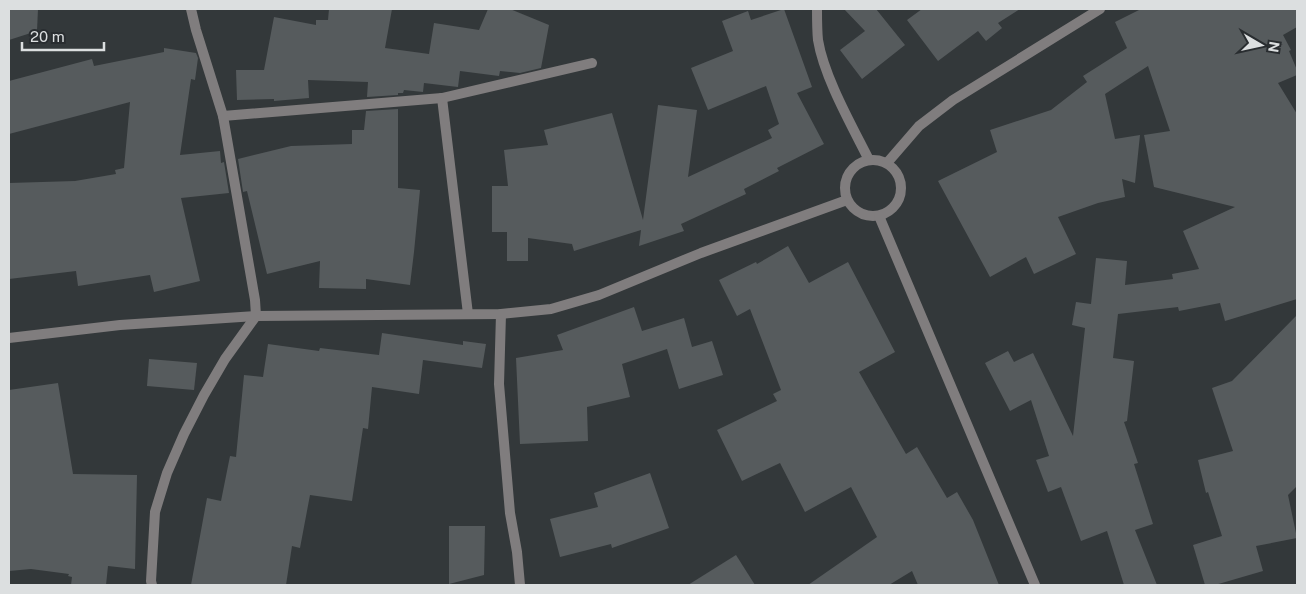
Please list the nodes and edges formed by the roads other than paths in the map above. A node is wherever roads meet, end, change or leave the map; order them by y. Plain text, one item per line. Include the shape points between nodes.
1 (191, 9) edge
2 (817, 9) edge
3 (1100, 9) edge
4 (592, 63) dead end
5 (442, 98) junction
6 (223, 116) junction
7 (869, 160) junction
8 (887, 163) junction
9 (847, 200) junction
10 (879, 216) junction
11 (468, 314) junction
12 (501, 314) junction
13 (256, 316) junction
14 (9, 338) edge
15 (152, 585) edge
16 (520, 585) edge
17 (1035, 585) edge

1 - 6 street
2 - 7 street via 818,40 825,65
3 - 8 street via 953,100 919,126
4 - 5 street
5 - 6 street
5 - 11 street
6 - 13 street
7 - 8 street
7 - 9 street via 860,162 848,175 845,183
8 - 10 street via 900,178 900,197 895,206
9 - 10 street via 860,214
9 - 12 street via 701,253 599,295 551,309
10 - 17 street
11 - 12 street
11 - 13 street
12 - 16 street via 499,384
13 - 14 street via 120,325
13 - 15 street via 204,395 167,473 155,512

